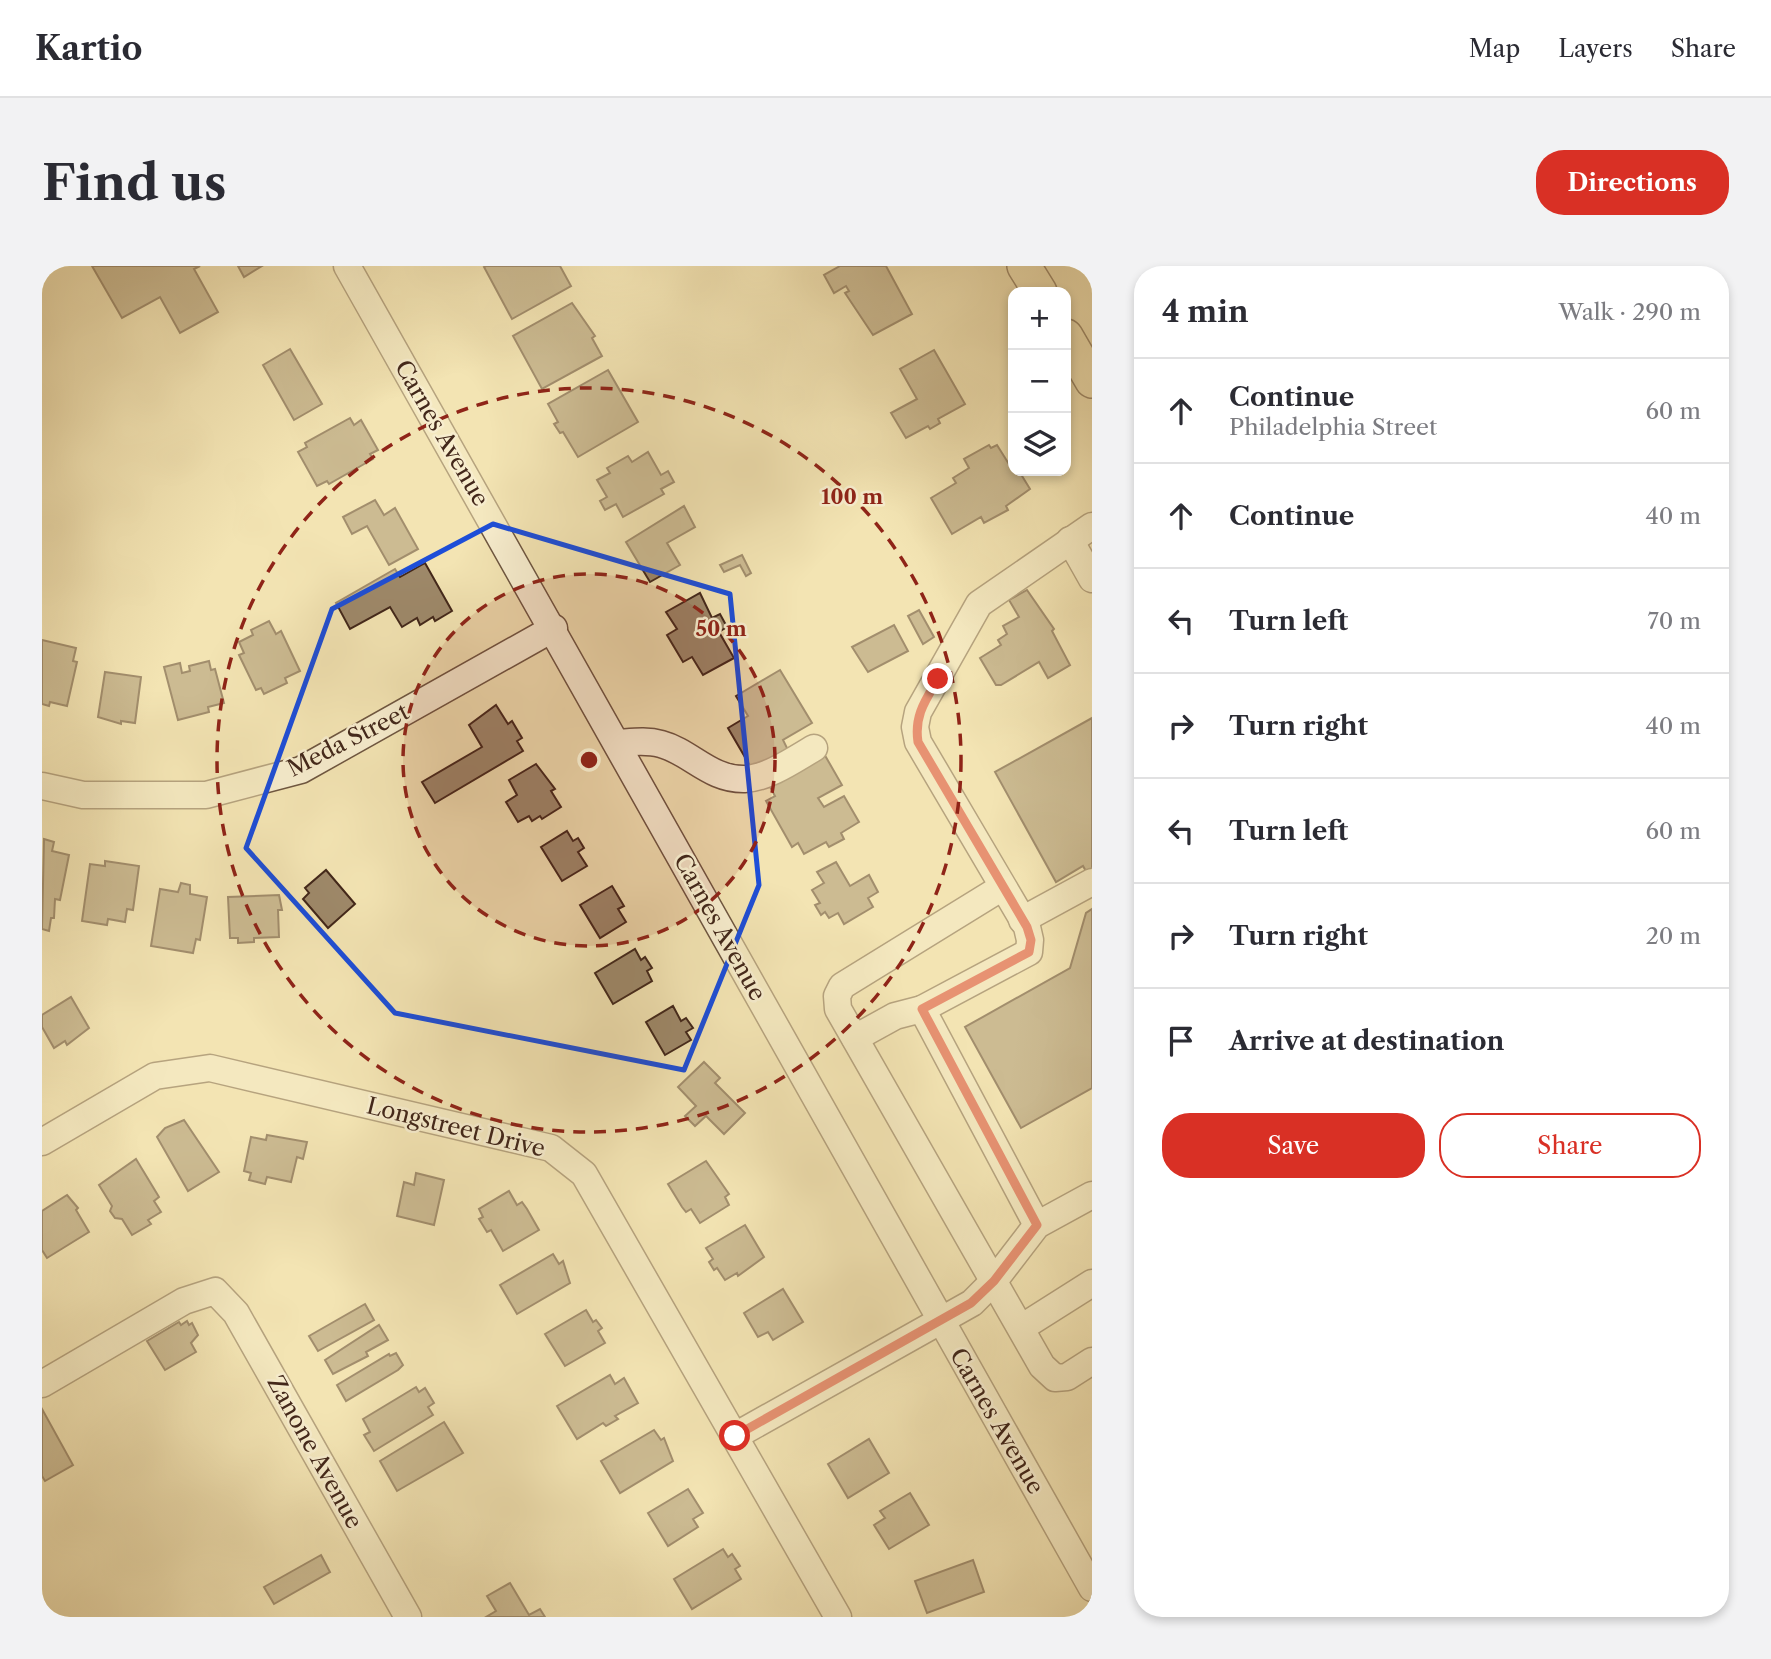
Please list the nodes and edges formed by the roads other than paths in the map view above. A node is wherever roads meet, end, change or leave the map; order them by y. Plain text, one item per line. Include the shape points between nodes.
1 (347, 266) edge
2 (1024, 266) edge
3 (1037, 287) edge
4 (1071, 345) edge
5 (1092, 381) edge
6 (1092, 526) edge
7 (1070, 540) junction
8 (1092, 579) edge
9 (554, 628) junction
10 (618, 743) junction
11 (814, 748) dead end
12 (42, 786) edge
13 (1092, 882) edge
14 (1001, 888) junction
15 (1022, 920) junction
16 (922, 1009) junction
17 (855, 1038) junction
18 (42, 1142) edge
19 (1092, 1195) edge
20 (1037, 1225) junction
21 (994, 1281) junction
22 (1092, 1283) edge
23 (940, 1319) junction
24 (1021, 1328) junction
25 (1092, 1361) edge
26 (42, 1384) edge
27 (735, 1436) junction
28 (1092, 1588) edge
29 (401, 1614) edge
30 (838, 1617) edge

1 - 9 street, Carnes Avenue
2 - 3 main road
4 - 5 main road
6 - 7 street
7 - 8 street
7 - 14 street via 979,604 918,712 915,727 918,742
9 - 10 street, Carnes Avenue
9 - 12 street, Meda Street via 301,770 206,795 83,795
10 - 11 street via 663,744 697,765 747,779
10 - 23 street, Carnes Avenue
13 - 15 street
14 - 15 street
14 - 17 street via 842,986 836,996 838,1009
15 - 16 street via 1031,940 1029,952
16 - 17 street via 895,1016
16 - 20 street
17 - 21 street
18 - 27 street, Longstreet Drive via 155,1076 210,1068 551,1148 584,1174
19 - 20 street
20 - 21 street
21 - 23 street via 971,1303
21 - 24 street
22 - 24 street
23 - 27 street
23 - 28 street, Carnes Avenue
24 - 25 street via 1042,1366 1055,1378 1067,1377
26 - 29 street, Zanone Avenue via 184,1300 215,1291 236,1313
27 - 30 street, Longstreet Drive

